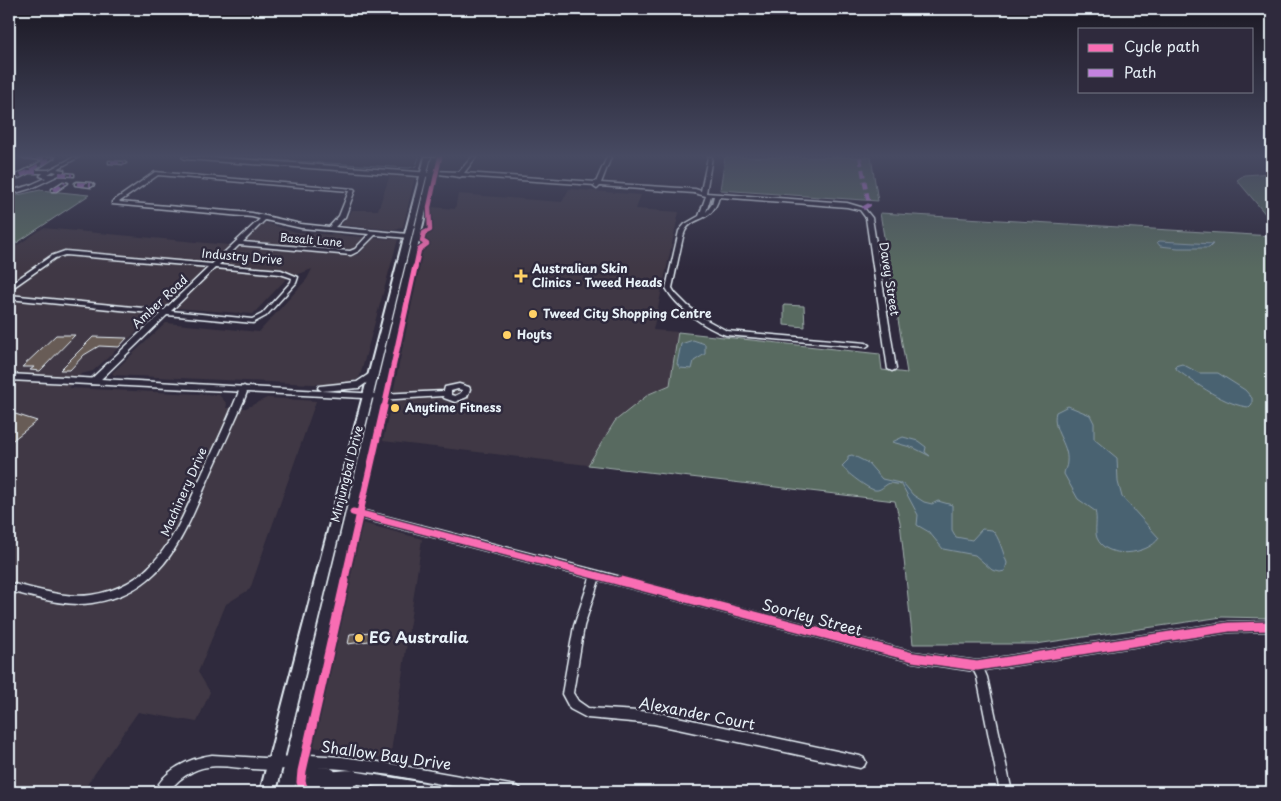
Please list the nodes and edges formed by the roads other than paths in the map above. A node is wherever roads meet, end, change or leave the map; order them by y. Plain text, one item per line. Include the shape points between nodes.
1 (126, 194) edge
2 (350, 194) edge
3 (423, 194) edge
4 (687, 194) edge
5 (701, 194) edge
6 (706, 194) edge
7 (710, 194) edge
8 (717, 195) junction
9 (702, 216) junction
10 (264, 218) junction
11 (331, 228) junction
12 (374, 232) junction
13 (414, 236) junction
14 (238, 244) junction
15 (215, 266) junction
16 (9, 288) edge
17 (9, 297) edge
18 (165, 313) junction
19 (866, 345) dead end
20 (892, 369) dead end
21 (372, 375) junction
22 (9, 377) edge
23 (93, 382) junction
24 (247, 389) junction
25 (446, 393) dead end
26 (374, 396) junction
27 (353, 512) junction
28 (596, 575) junction
29 (9, 587) edge
30 (1272, 626) edge
31 (977, 666) junction
32 (860, 762) dead end
33 (274, 765) junction
34 (292, 766) junction
35 (354, 778) junction
36 (161, 792) edge
37 (268, 792) edge
38 (286, 792) edge
39 (302, 792) edge
40 (443, 792) edge
41 (516, 792) edge
42 (1006, 792) edge

1 - 10 street via 114,203
2 - 11 street via 342,217
3 - 13 main road, Minjungbal Drive
4 - 5 street
6 - 9 street via 706,209
7 - 8 street
8 - 9 street via 713,210
8 - 20 street, Davey Street via 862,209 869,218
9 - 19 street via 682,231 669,288 676,299 709,325 726,332
10 - 11 street
10 - 14 street, Amber Road
11 - 12 street
12 - 13 street
12 - 14 street, Basalt Lane via 351,254
13 - 21 main road, Minjungbal Drive
13 - 26 main road, Minjungbal Drive
14 - 15 street, Amber Road
15 - 16 street, Industry Drive via 65,253 53,257
15 - 18 street, Amber Road
15 - 18 street, Industry Drive via 281,272 293,275 295,279 264,315 253,321
17 - 18 street, Industry Drive
18 - 23 street, Amber Road
21 - 24 street via 364,383 348,387
21 - 26 main road, Minjungbal Drive
22 - 23 street
23 - 24 street
24 - 26 street
24 - 29 street, Machinery Drive via 176,543 154,570 122,590 91,599
25 - 26 street
26 - 27 main road, Minjungbal Drive
26 - 33 main road, Minjungbal Drive
27 - 28 street, Soorley Street
27 - 34 main road, Minjungbal Drive
28 - 31 street, Soorley Street via 913,658
28 - 32 street, Alexander Court via 579,626 567,694 574,705 587,713 654,718
30 - 31 street, Soorley Street via 1229,627
31 - 42 street
33 - 34 street, Shallow Bay Drive
33 - 36 street, Shallow Bay Drive via 205,761 177,773
33 - 37 main road, Minjungbal Drive
34 - 35 street, Shallow Bay Drive
34 - 38 main road, Minjungbal Drive
34 - 41 street, Shallow Bay Drive via 342,763
35 - 39 main road via 322,781
35 - 40 street, Shallow Bay Drive

